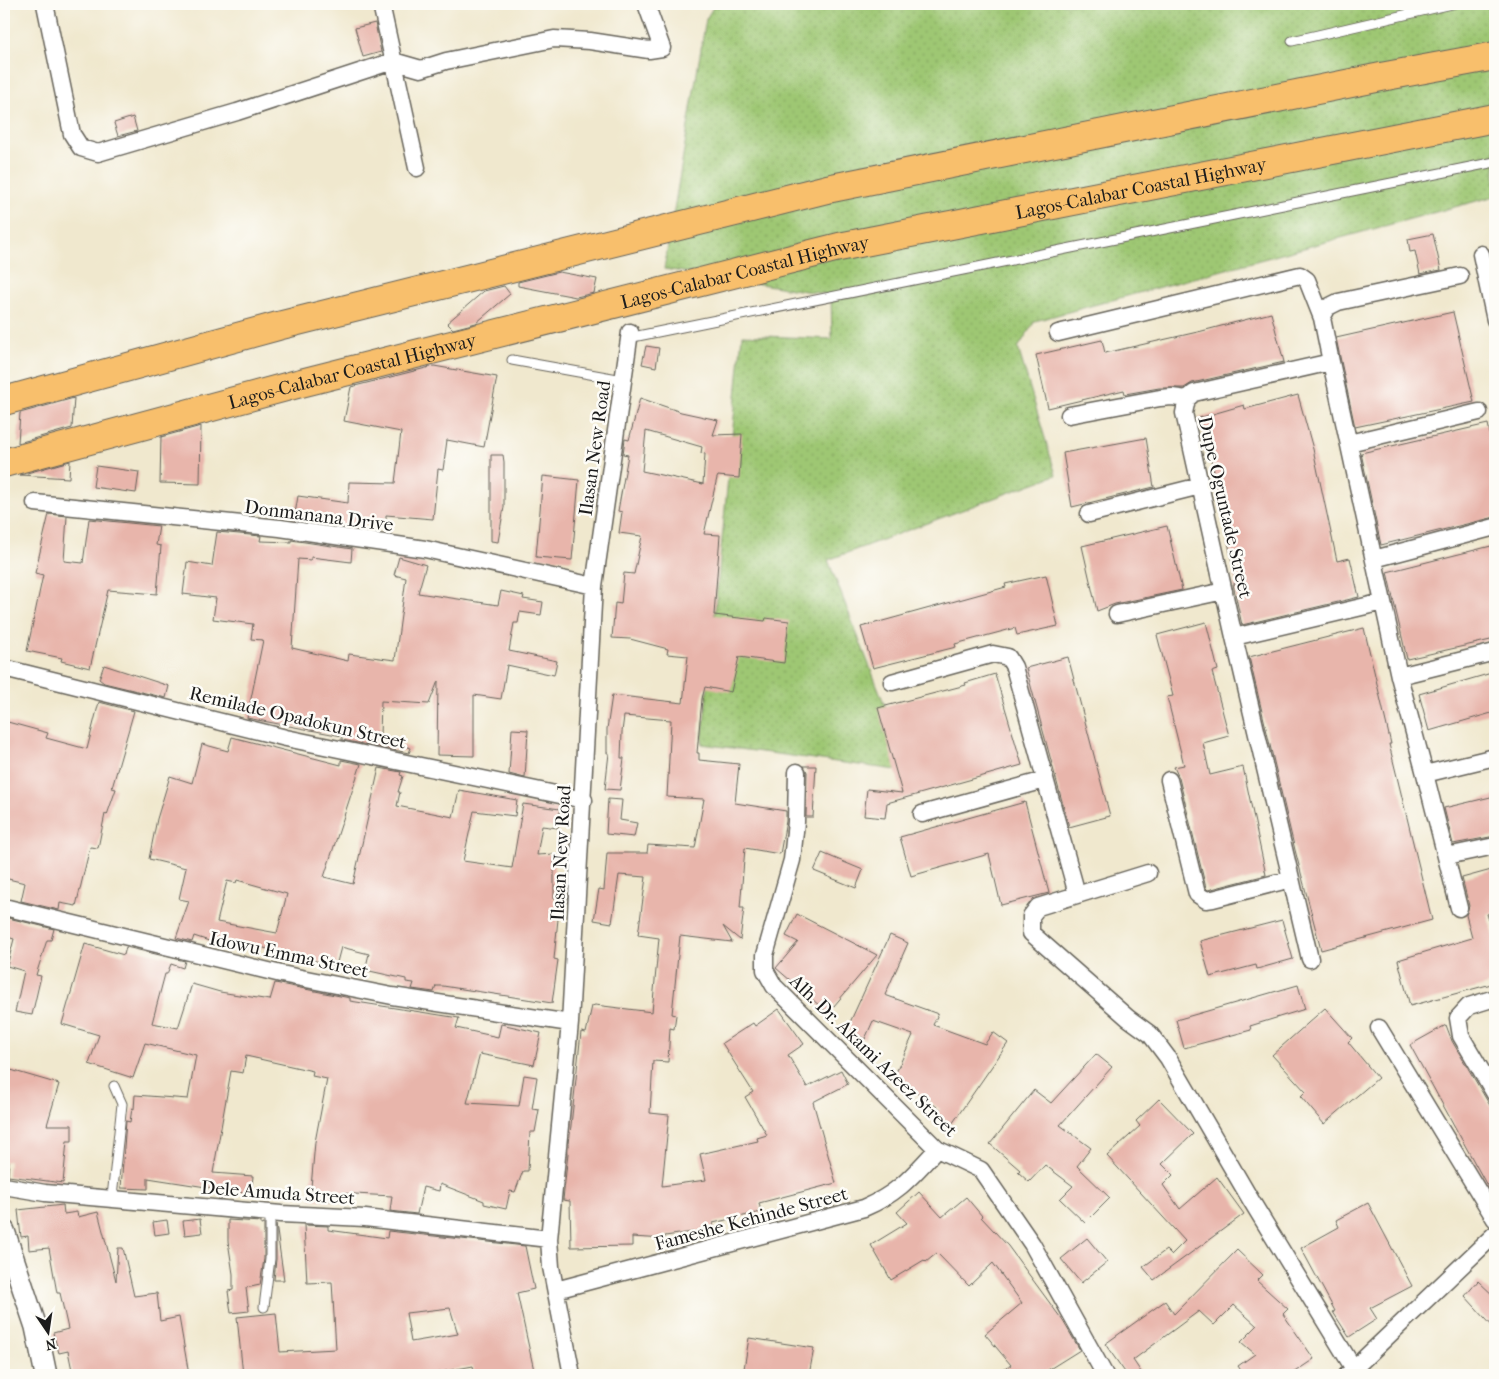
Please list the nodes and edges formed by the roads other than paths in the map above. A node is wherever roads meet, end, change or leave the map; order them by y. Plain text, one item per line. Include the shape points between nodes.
1 (45, 4) edge
2 (381, 4) edge
3 (646, 4) edge
4 (1452, 4) edge
5 (1292, 41) dead end
6 (1495, 56) edge
7 (393, 61) junction
8 (1495, 118) edge
9 (1495, 162) edge
10 (416, 168) dead end
11 (1481, 254) dead end
12 (1460, 276) dead end
13 (1322, 318) junction
14 (1495, 320) edge
15 (1058, 333) dead end
16 (629, 335) joint
17 (512, 360) dead end
18 (1331, 362) junction
19 (624, 380) junction
20 (1187, 399) junction
21 (4, 401) edge
22 (1479, 412) dead end
23 (1069, 415) dead end
24 (1349, 443) junction
25 (4, 463) edge
26 (1200, 486) junction
27 (35, 503) dead end
28 (1089, 514) dead end
29 (1495, 527) edge
30 (1374, 559) junction
31 (594, 586) junction
32 (1224, 591) junction
33 (1383, 602) junction
34 (1117, 614) dead end
35 (1234, 637) junction
36 (1495, 652) edge
37 (4, 668) edge
38 (1399, 676) junction
39 (892, 682) dead end
40 (1495, 757) edge
41 (796, 772) dead end
42 (1425, 774) junction
43 (1045, 780) junction
44 (1169, 780) dead end
45 (584, 800) junction
46 (922, 814) dead end
47 (1495, 846) edge
48 (1447, 856) junction
49 (1148, 873) dead end
50 (1292, 879) junction
51 (1077, 894) junction
52 (4, 908) edge
53 (1459, 908) dead end
54 (1310, 959) dead end
55 (1495, 998) edge
56 (570, 1022) junction
57 (1379, 1028) dead end
58 (114, 1086) dead end
59 (1495, 1094) edge
60 (937, 1149) junction
61 (4, 1186) edge
62 (112, 1198) junction
63 (270, 1213) junction
64 (1495, 1219) edge
65 (4, 1231) edge
66 (1495, 1234) edge
67 (550, 1239) junction
68 (556, 1290) junction
69 (264, 1307) dead end
70 (1350, 1372) edge
71 (46, 1375) edge
72 (572, 1375) edge
73 (1105, 1375) edge

1 - 7 street via 72,134 81,148 98,153
2 - 7 street
3 - 7 street via 662,48 649,50 590,40 554,39 420,69
4 - 5 lane
6 - 21 highway via 827,189 288,323
7 - 10 street
8 - 25 highway, Lagos-Calabar Coastal Highway via 839,247 297,384
9 - 16 lane
11 - 14 street
12 - 13 street via 1338,302 1328,307
13 - 15 street via 1307,280 1300,275
13 - 18 street
16 - 19 street, Ilasan New Road
17 - 19 lane
18 - 20 street, Dupe Oguntade Street via 1194,393
18 - 24 street
19 - 31 street, Ilasan New Road
20 - 23 street via 1160,398
20 - 26 street, Dupe Oguntade Street via 1184,413
22 - 24 street
24 - 30 street
26 - 28 street
26 - 32 street, Dupe Oguntade Street
27 - 31 street, Donmanana Drive via 280,528 425,549
29 - 30 street
30 - 33 street
31 - 45 street, Ilasan New Road
32 - 34 street
32 - 35 street, Dupe Oguntade Street
33 - 35 street
33 - 38 street
35 - 50 street, Dupe Oguntade Street
36 - 38 street
37 - 45 street, Remilade Opadokun Street via 286,738
38 - 42 street
39 - 43 street via 993,654 1008,657 1014,667
40 - 42 street
41 - 60 street, Alh. Dr. Akami Azeez Street via 792,860 765,955 765,970 774,986
42 - 48 street
43 - 46 street
43 - 51 street
44 - 50 street via 1197,894 1201,898 1213,899
45 - 56 street, Ilasan New Road
47 - 48 street
48 - 53 street
49 - 51 street
50 - 54 street, Dupe Oguntade Street
51 - 70 street via 1038,907 1031,916 1031,933 1150,1034 1168,1058
52 - 56 street, Idowu Emma Street via 281,974 392,996
55 - 59 street via 1469,1006 1458,1018 1461,1036
56 - 67 street, Ilasan New Road
57 - 64 street
58 - 62 lane via 122,1104
60 - 68 street, Fameshe Kehinde Street via 901,1188 864,1208
60 - 73 street, Alh. Dr. Akami Azeez Street via 981,1170 1032,1244
61 - 62 street, Dele Amuda Street
62 - 63 street, Dele Amuda Street
63 - 67 street, Dele Amuda Street via 374,1219
63 - 69 lane via 270,1259
65 - 71 street via 36,1326
66 - 70 street
67 - 68 street, Ilasan New Road
68 - 72 street, Ilasan New Road

